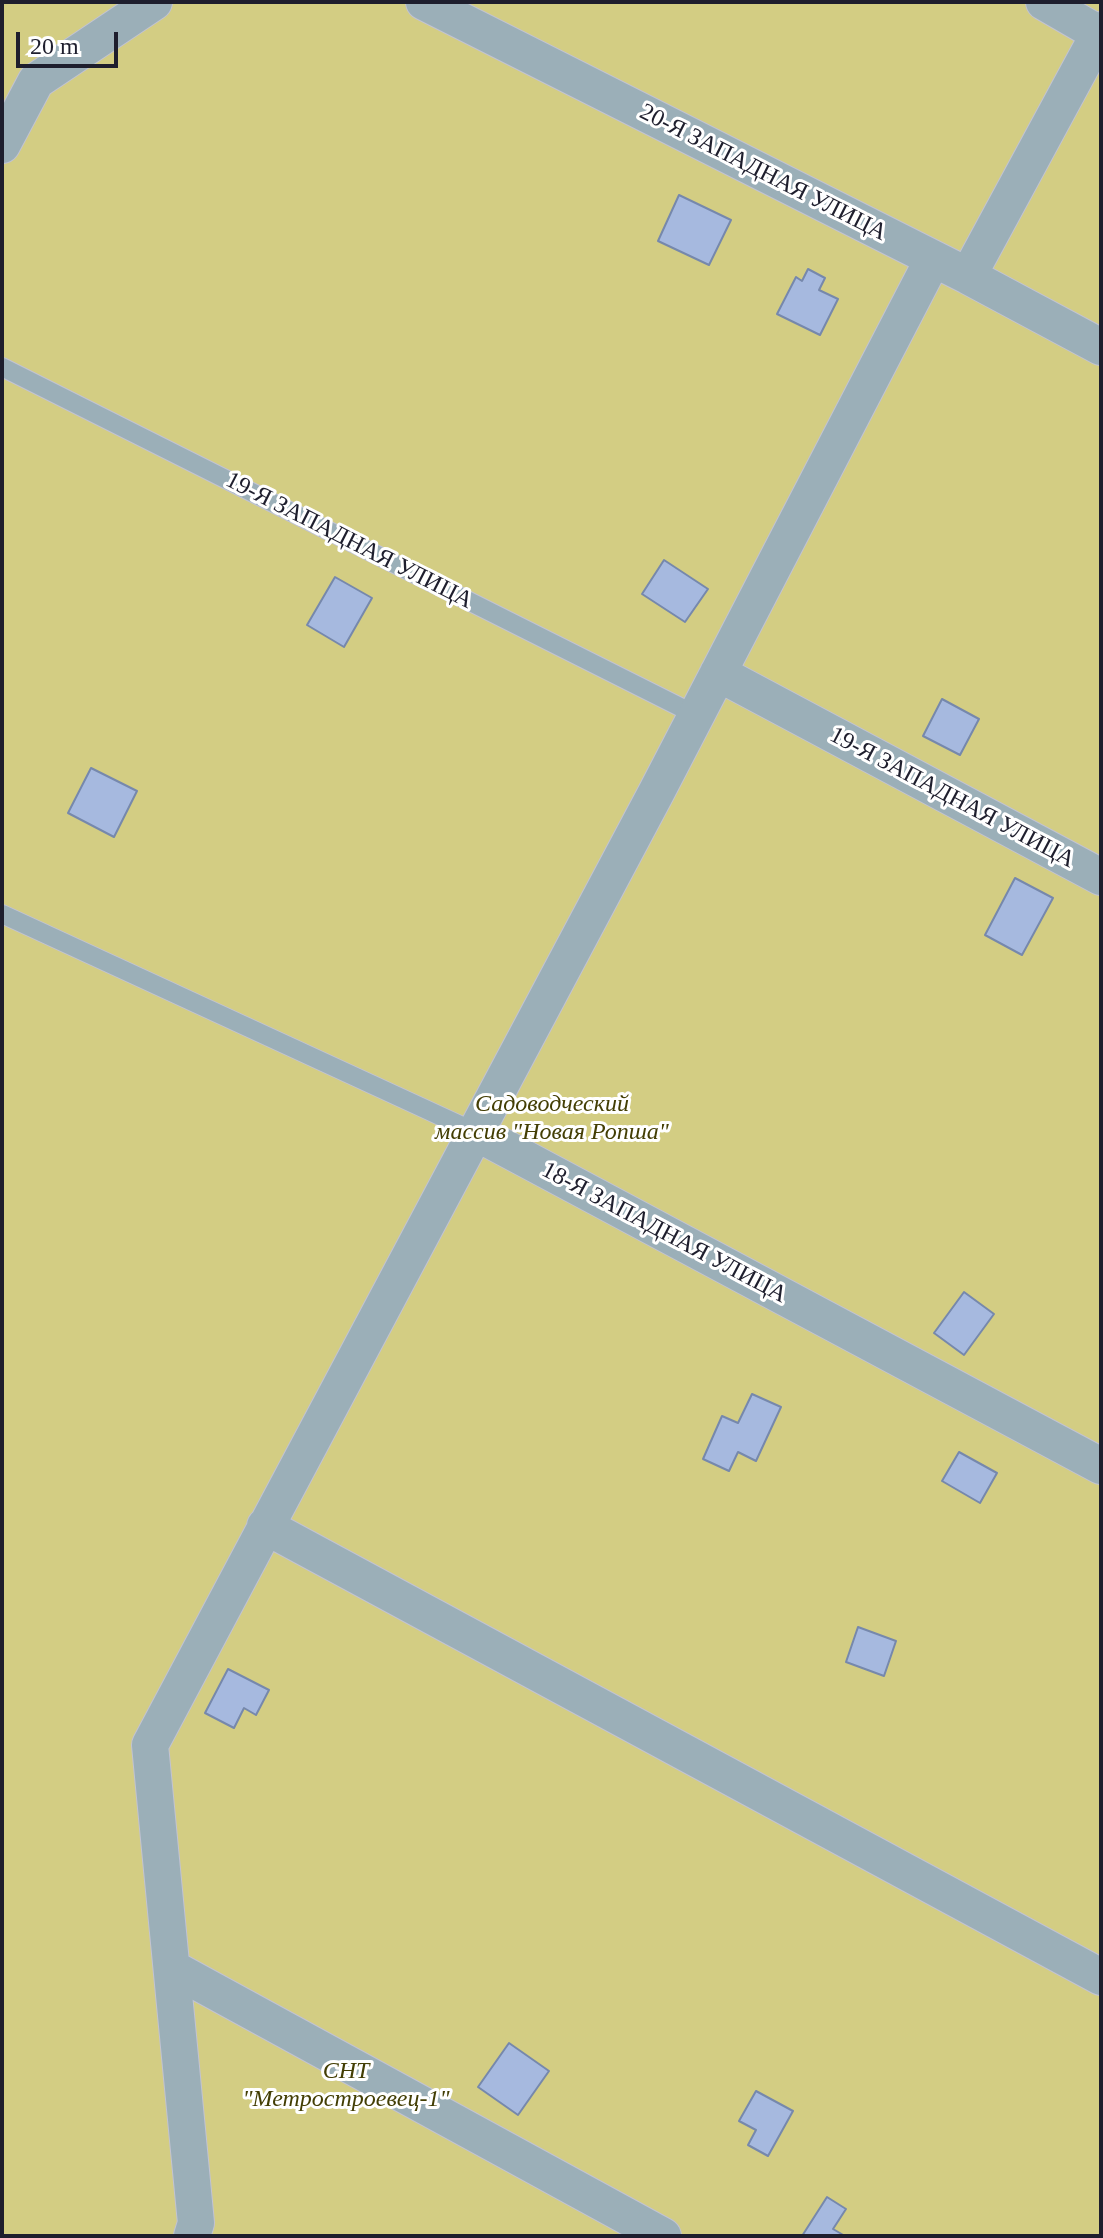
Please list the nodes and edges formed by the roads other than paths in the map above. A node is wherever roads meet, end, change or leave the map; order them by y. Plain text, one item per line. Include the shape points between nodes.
1 (154, 2) edge
2 (424, 2) edge
3 (1044, 2) edge
4 (1100, 33) edge
5 (2, 145) edge
6 (933, 259) junction
7 (968, 276) junction
8 (1101, 347) edge
9 (2, 367) edge
10 (718, 673) junction
11 (696, 715) junction
12 (1101, 877) edge
13 (2, 914) edge
14 (475, 1132) junction
15 (1101, 1466) edge
16 (265, 1526) junction
17 (172, 1968) junction
18 (1101, 1977) edge
19 (192, 2236) edge
20 (663, 2236) edge

1 - 5 street via 36,81
2 - 6 street, 20-Я ЗАПАДНАЯ УЛИЦА
3 - 4 street
4 - 7 street
6 - 7 street, 20-Я ЗАПАДНАЯ УЛИЦА
6 - 10 street
7 - 8 street, 20-Я ЗАПАДНАЯ УЛИЦА
9 - 11 lane, 19-Я ЗАПАДНАЯ УЛИЦА
10 - 11 street
10 - 12 street, 19-Я ЗАПАДНАЯ УЛИЦА
11 - 14 street
13 - 14 lane, 18-Я ЗАПАДНАЯ УЛИЦА
14 - 15 street, 18-Я ЗАПАДНАЯ УЛИЦА
14 - 16 street
16 - 17 street via 150,1745
16 - 18 street
17 - 19 street via 196,2223
17 - 20 street

